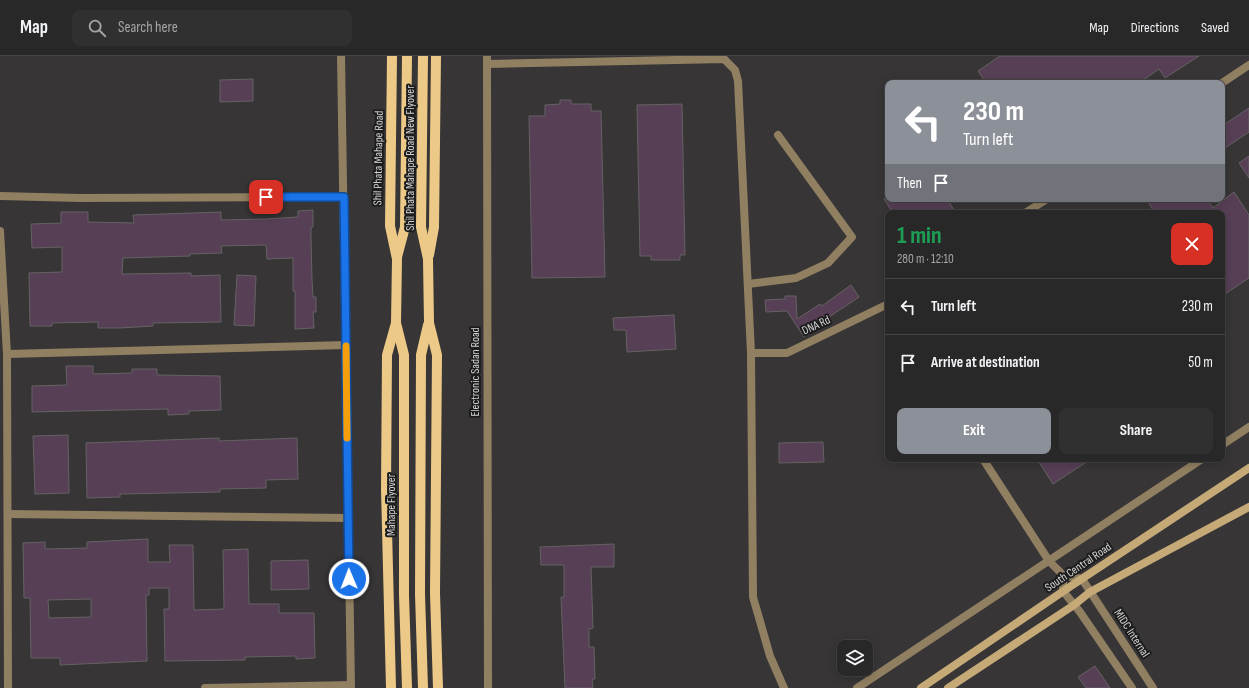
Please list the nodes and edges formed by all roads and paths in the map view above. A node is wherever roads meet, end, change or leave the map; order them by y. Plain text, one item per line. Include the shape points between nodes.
1 (342, 56) edge
2 (392, 56) edge
3 (407, 56) edge
4 (423, 56) edge
5 (436, 56) edge
6 (487, 60) edge
7 (1249, 65) edge
8 (1225, 81) edge
9 (778, 135) dead end
10 (0, 196) edge
11 (344, 197) junction
12 (1042, 202) edge
13 (1030, 210) edge
14 (0, 231) edge
15 (397, 259) junction
16 (428, 259) junction
17 (748, 284) junction
18 (885, 305) edge
19 (396, 323) junction
20 (429, 323) junction
21 (346, 344) junction
22 (751, 353) junction
23 (7, 354) junction
24 (1249, 427) edge
25 (1225, 444) edge
26 (985, 462) edge
27 (1198, 462) edge
28 (1249, 468) edge
29 (1249, 507) edge
30 (8, 514) junction
31 (348, 518) junction
32 (1049, 561) junction
33 (1063, 575) junction
34 (1082, 578) junction
35 (1063, 591) junction
36 (1090, 592) junction
37 (1074, 604) junction
38 (4, 608) edge
39 (351, 686) edge
40 (8, 688) edge
41 (205, 688) edge
42 (391, 688) edge
43 (407, 688) edge
44 (422, 688) edge
45 (438, 688) edge
46 (488, 688) edge
47 (784, 688) edge
48 (857, 688) edge
49 (921, 688) edge
50 (948, 688) edge
51 (1132, 688) edge
52 (1153, 688) edge

1 - 11 street
2 - 15 main road, Shil Phata Mahape Road via 390,226
3 - 15 main road, Shil Phata Mahape Road New Flyover via 405,227
4 - 16 main road, Shil Phata Mahape Road New Flyover via 421,227
5 - 16 main road via 434,228
6 - 17 street via 724,59 736,70 738,81
6 - 46 street, Electronic Sadan Road
7 - 8 street
9 - 17 street via 852,237 828,263 796,278
10 - 11 street
11 - 21 street
12 - 13 street
14 - 23 street
15 - 19 main road
16 - 20 main road
17 - 22 street
18 - 22 street, DNA Rd via 787,353
19 - 42 main road via 387,355 386,489
19 - 43 main road, Mahape Flyover via 404,355 404,595
20 - 44 main road via 421,355
20 - 45 main road via 437,355
21 - 23 street
21 - 31 street
22 - 47 street via 753,597 770,656
23 - 30 street
24 - 25 street
26 - 32 street
27 - 32 street
28 - 34 main road, South Central Road
29 - 36 main road
30 - 31 street
30 - 38 street
31 - 39 street
32 - 33 street
32 - 48 street
33 - 34 street
33 - 35 street
34 - 35 main road, South Central Road
34 - 36 street, MIDC Internal
35 - 37 street
35 - 49 main road, South Central Road
36 - 37 main road
36 - 52 street, MIDC Internal
37 - 50 main road
37 - 51 street
38 - 40 street
39 - 41 street

